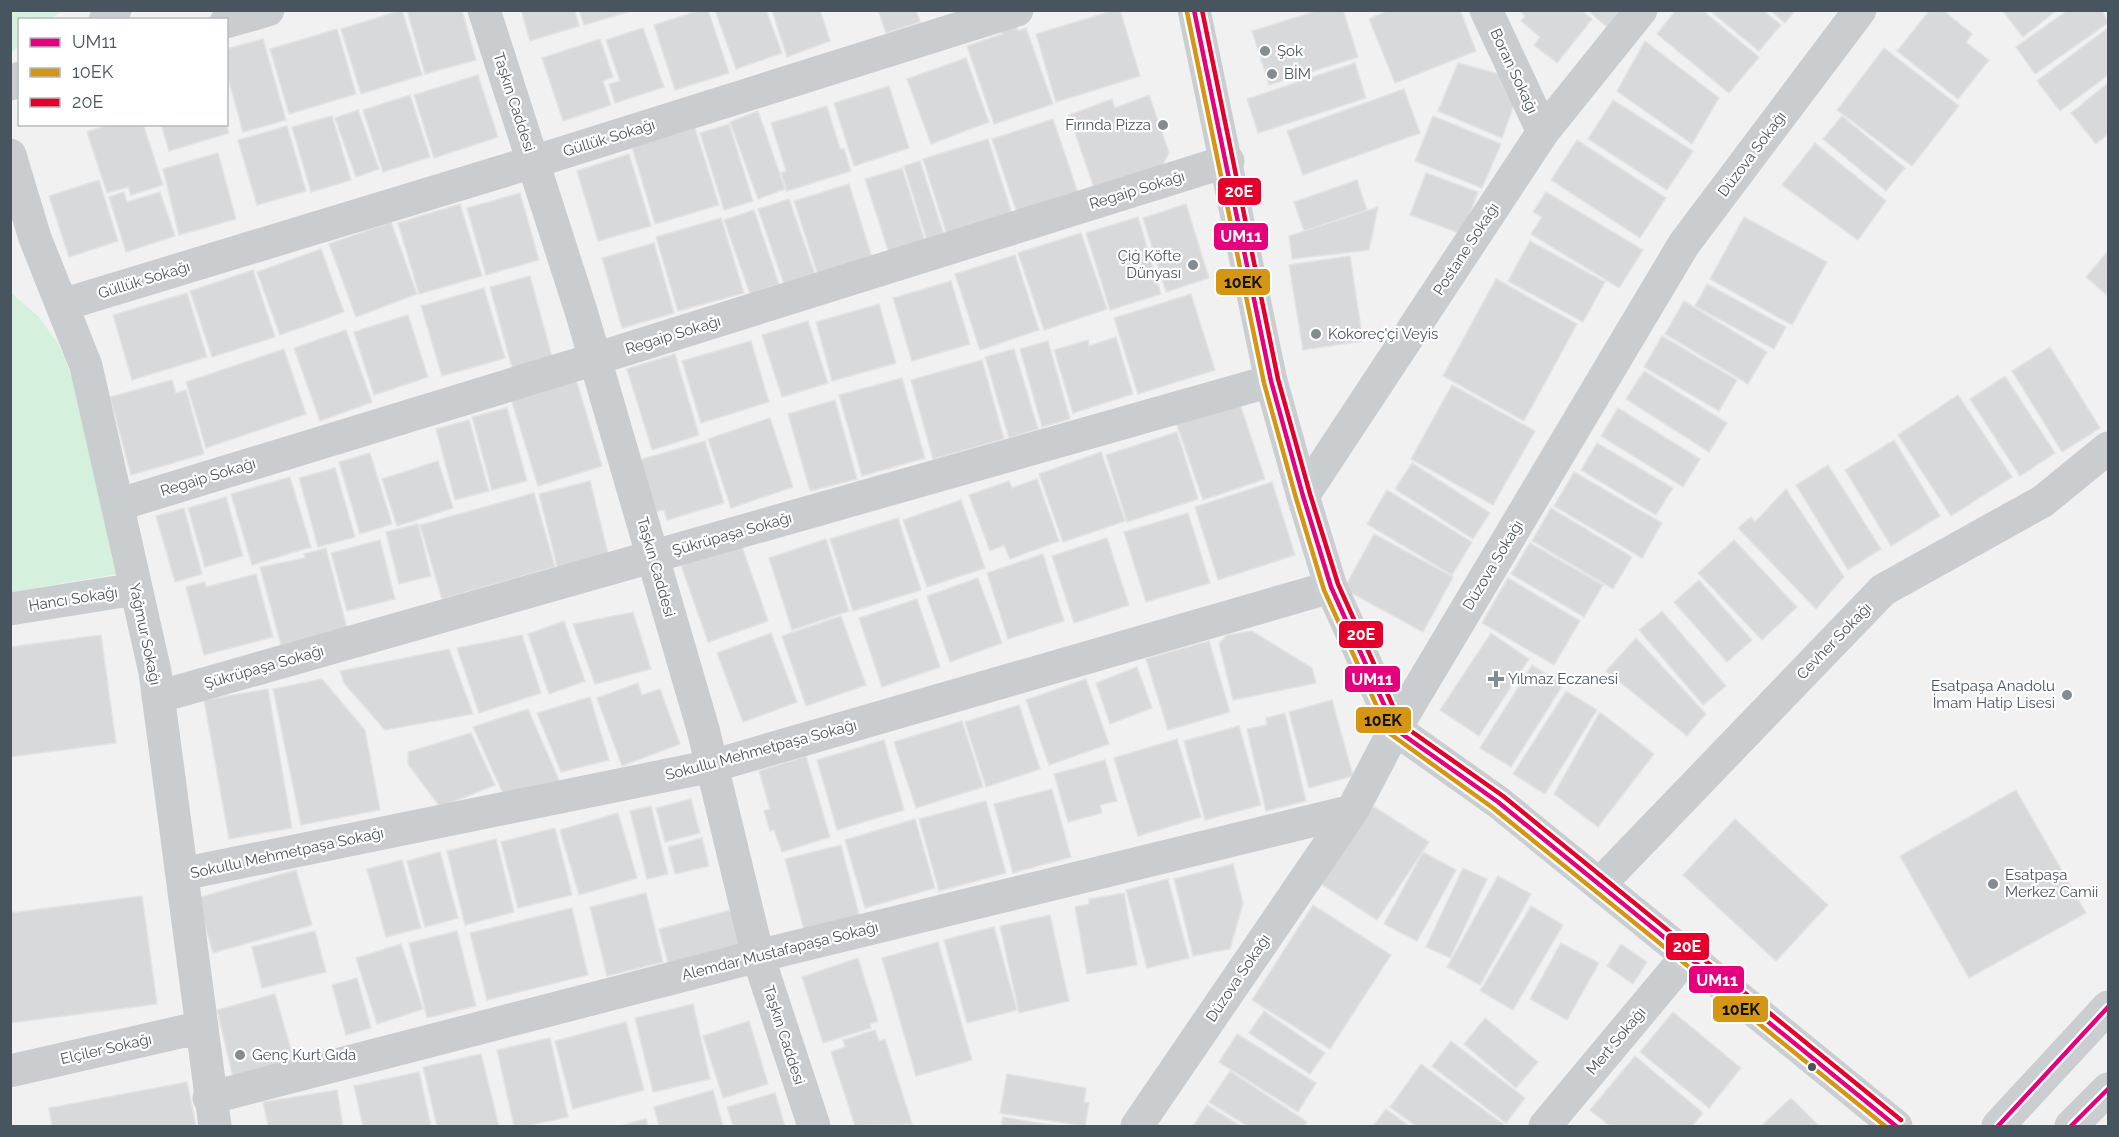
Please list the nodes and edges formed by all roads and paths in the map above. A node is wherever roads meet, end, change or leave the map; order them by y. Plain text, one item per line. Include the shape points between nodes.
1 (268, 10) edge
2 (484, 10) edge
3 (1017, 10) edge
4 (1194, 10) edge
5 (1486, 10) edge
6 (1641, 10) edge
7 (1860, 10) edge
8 (228, 21) edge
9 (1543, 132) junction
10 (10, 156) edge
11 (1228, 161) junction
12 (533, 162) junction
13 (62, 304) junction
14 (595, 359) junction
15 (1271, 381) junction
16 (2109, 448) edge
17 (1303, 496) junction
18 (117, 505) junction
19 (652, 556) junction
20 (1331, 587) junction
21 (136, 588) junction
22 (10, 609) edge
23 (158, 697) junction
24 (1395, 729) junction
25 (712, 766) junction
26 (1352, 811) junction
27 (182, 874) junction
28 (1599, 884) junction
29 (758, 956) junction
30 (1686, 956) junction
31 (2109, 1007) edge
32 (202, 1027) junction
33 (10, 1071) edge
34 (2109, 1089) edge
35 (212, 1112) edge
36 (814, 1126) edge
37 (1137, 1126) edge
38 (1545, 1126) edge
39 (1896, 1126) edge
40 (1998, 1126) edge
41 (2071, 1126) edge

1 - 8 street
2 - 12 street, Taşkın Caddesi
3 - 12 street, Güllük Sokağı
4 - 11 street
5 - 9 street, Boran Sokağı
6 - 9 street, Postane Sokağı
7 - 24 street, Düzova Sokağı via 1684,244
9 - 17 street, Postane Sokağı
10 - 13 street, Yağmur Sokağı via 35,238
11 - 14 street, Regaip Sokağı
11 - 15 street
12 - 13 street, Güllük Sokağı
12 - 14 street, Taşkın Caddesi
13 - 18 street, Yağmur Sokağı via 86,366
14 - 18 street, Regaip Sokağı
14 - 19 street, Taşkın Caddesi
15 - 17 street
15 - 19 street, Şükrüpaşa Sokağı
16 - 28 street, Cevher Sokağı via 2043,501 1883,590
17 - 20 street
18 - 21 street, Yağmur Sokağı
19 - 23 street, Şükrüpaşa Sokağı
19 - 25 street, Taşkın Caddesi
20 - 24 street
20 - 25 street, Sokullu Mehmetpaşa Sokağı
21 - 22 street, Hancı Sokağı
21 - 23 street, Yağmur Sokağı
23 - 27 street, Yağmur Sokağı
24 - 26 street, Düzova Sokağı
24 - 28 street via 1498,802
25 - 27 street, Sokullu Mehmetpaşa Sokağı
25 - 29 street, Taşkın Caddesi
26 - 29 street, Alemdar Mustafapaşa Sokağı
26 - 37 street, Düzova Sokağı
27 - 32 street, Yağmur Sokağı
28 - 30 street
29 - 35 street, Alemdar Mustafapaşa Sokağı
29 - 36 street, Taşkın Caddesi
30 - 38 street, Mert Sokağı
30 - 39 street
31 - 40 street
32 - 33 street, Elçiler Sokağı
32 - 35 street, Yağmur Sokağı
34 - 41 street

